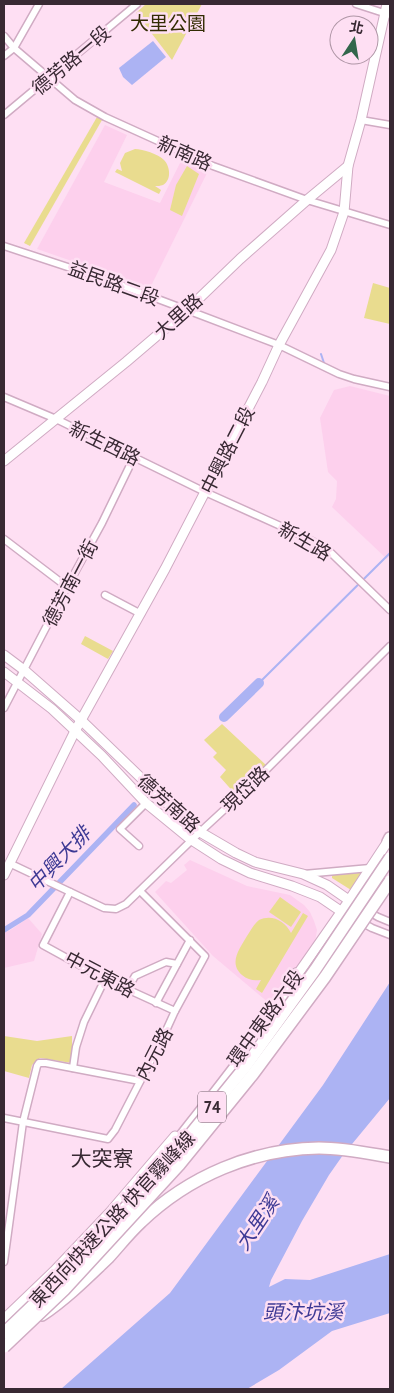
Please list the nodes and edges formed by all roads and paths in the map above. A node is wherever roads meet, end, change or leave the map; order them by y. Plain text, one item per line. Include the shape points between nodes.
1 (39, 4) edge
2 (137, 4) edge
3 (356, 4) edge
4 (387, 4) edge
5 (388, 15) edge
6 (4, 36) edge
7 (14, 48) junction
8 (4, 56) edge
9 (49, 78) junction
10 (4, 115) edge
11 (361, 120) junction
12 (390, 125) edge
13 (348, 166) junction
14 (307, 200) junction
15 (344, 212) junction
16 (390, 225) edge
17 (4, 246) edge
18 (187, 310) junction
19 (279, 345) junction
20 (390, 387) edge
21 (4, 397) edge
22 (56, 419) junction
23 (134, 457) junction
24 (4, 461) edge
25 (206, 492) junction
26 (4, 539) edge
27 (67, 587) junction
28 (104, 595) dead end
29 (390, 610) edge
30 (141, 614) junction
31 (390, 646) edge
32 (4, 656) edge
33 (24, 670) junction
34 (4, 672) edge
35 (18, 682) junction
36 (4, 708) edge
37 (81, 720) junction
38 (75, 731) junction
39 (146, 803) junction
40 (200, 832) junction
41 (389, 839) edge
42 (192, 841) junction
43 (139, 846) dead end
44 (390, 858) edge
45 (7, 862) edge
46 (390, 863) edge
47 (370, 868) junction
48 (303, 874) junction
49 (4, 875) edge
50 (390, 881) edge
51 (70, 892) junction
52 (140, 892) junction
53 (349, 900) junction
54 (360, 907) junction
55 (341, 912) junction
56 (353, 918) junction
57 (390, 922) edge
58 (390, 934) edge
59 (190, 940) junction
60 (177, 964) junction
61 (297, 974) junction
62 (106, 979) junction
63 (127, 990) junction
64 (156, 1003) junction
65 (175, 1011) junction
66 (73, 1068) junction
67 (140, 1081) junction
68 (4, 1118) edge
69 (24, 1122) junction
70 (390, 1157) edge
71 (4, 1262) edge
72 (4, 1319) edge
73 (22, 1323) junction
74 (4, 1332) edge
75 (4, 1341) edge
76 (4, 1347) edge

1 - 7 street
2 - 9 street, 德芳路一段
3 - 5 street
4 - 5 street, 中興路二段
5 - 11 street, 中興路二段
6 - 7 street, 新南路
7 - 8 street
7 - 9 street, 新南路
9 - 10 street, 德芳路一段
9 - 14 street, 新南路 via 75,100 132,130 213,166
11 - 12 street
11 - 13 street, 中興路二段
13 - 14 street, 大里路
13 - 15 street, 中興路二段
14 - 15 street, 新南路
14 - 18 street, 大里路
15 - 16 street, 新南路
15 - 19 street, 中興路二段 via 331,250
17 - 18 street, 益民路二段
18 - 19 street, 益民路二段
18 - 22 street, 大里路
19 - 20 street, 益民路二段 via 339,374
19 - 25 street, 中興路二段
21 - 22 street, 新生西路
22 - 23 street, 新生西路
22 - 24 street, 大里路
23 - 25 street, 新生西路
23 - 27 street, 德芳南一街
25 - 29 street, 新生路 via 326,548
25 - 30 street, 中興路二段
26 - 27 street
27 - 33 street, 德芳南一街
28 - 30 street
30 - 37 street, 中興路二段
31 - 40 street, 現岱路
32 - 33 street, 德芳南路
33 - 35 street, 德芳南一街
33 - 37 street, 德芳南路
34 - 35 street, 德芳南路
35 - 36 street, 德芳南一街
35 - 38 street, 德芳南路
37 - 38 street, 中興路二段
37 - 40 street, 德芳南路
38 - 39 street, 德芳南路
38 - 45 street, 中興路二段
39 - 42 street, 德芳南路
39 - 43 street via 120,828
40 - 42 street, 現岱路
40 - 48 street, 德芳南路 via 254,862
41 - 47 street, 環中東路六段
42 - 52 street, 現岱路
42 - 55 street, 德芳南路 via 250,873 320,897
44 - 73 highway, 東西向快速公路 快官霧峰線 / 74, bridge via 245,1067 166,1164
45 - 49 street, 中興路二段
45 - 51 street, 現岱路
46 - 54 street, 環中東路六段
47 - 48 street
47 - 53 street, 環中東路六段
48 - 53 street, 德芳南路
50 - 73 highway, 東西向快速公路 快官霧峰線 / 74, bridge via 320,985 179,1165 64,1290
51 - 52 street, 現岱路 via 109,909 126,904
51 - 62 street, 中元東路 via 43,944
52 - 59 street, 內元路
53 - 54 street, 德芳南路
53 - 55 street, 環中東路六段
54 - 56 street, 環中東路六段
54 - 57 street
55 - 56 street, 德芳南路
55 - 61 street, 環中東路六段
56 - 58 street
56 - 75 street, 環中東路六段 via 247,1068 175,1160 88,1259
59 - 60 street, 中元東路
59 - 65 street, 內元路 via 205,956
60 - 63 street via 166,962 135,976
60 - 64 street, 中元東路
61 - 72 street, 環中東路六段 via 236,1060 140,1178 54,1271
61 - 73 highway, bridge via 239,1063 169,1153 32,1298
62 - 63 street, 中元東路
62 - 66 street via 84,1022
63 - 64 street, 中元東路
64 - 65 street, 中元東路
65 - 67 street, 內元路
66 - 67 street
66 - 69 street via 39,1063
67 - 69 street, 內元路 via 108,1139
68 - 69 street, 內元路
69 - 71 street
70 - 73 highway, 74, bridge via 352,1150 305,1149 264,1155 217,1170 156,1209 55,1306
73 - 74 highway, 東西向快速公路 快官霧峰線 / 74, bridge
73 - 76 highway, 東西向快速公路 快官霧峰線 / 74, bridge

